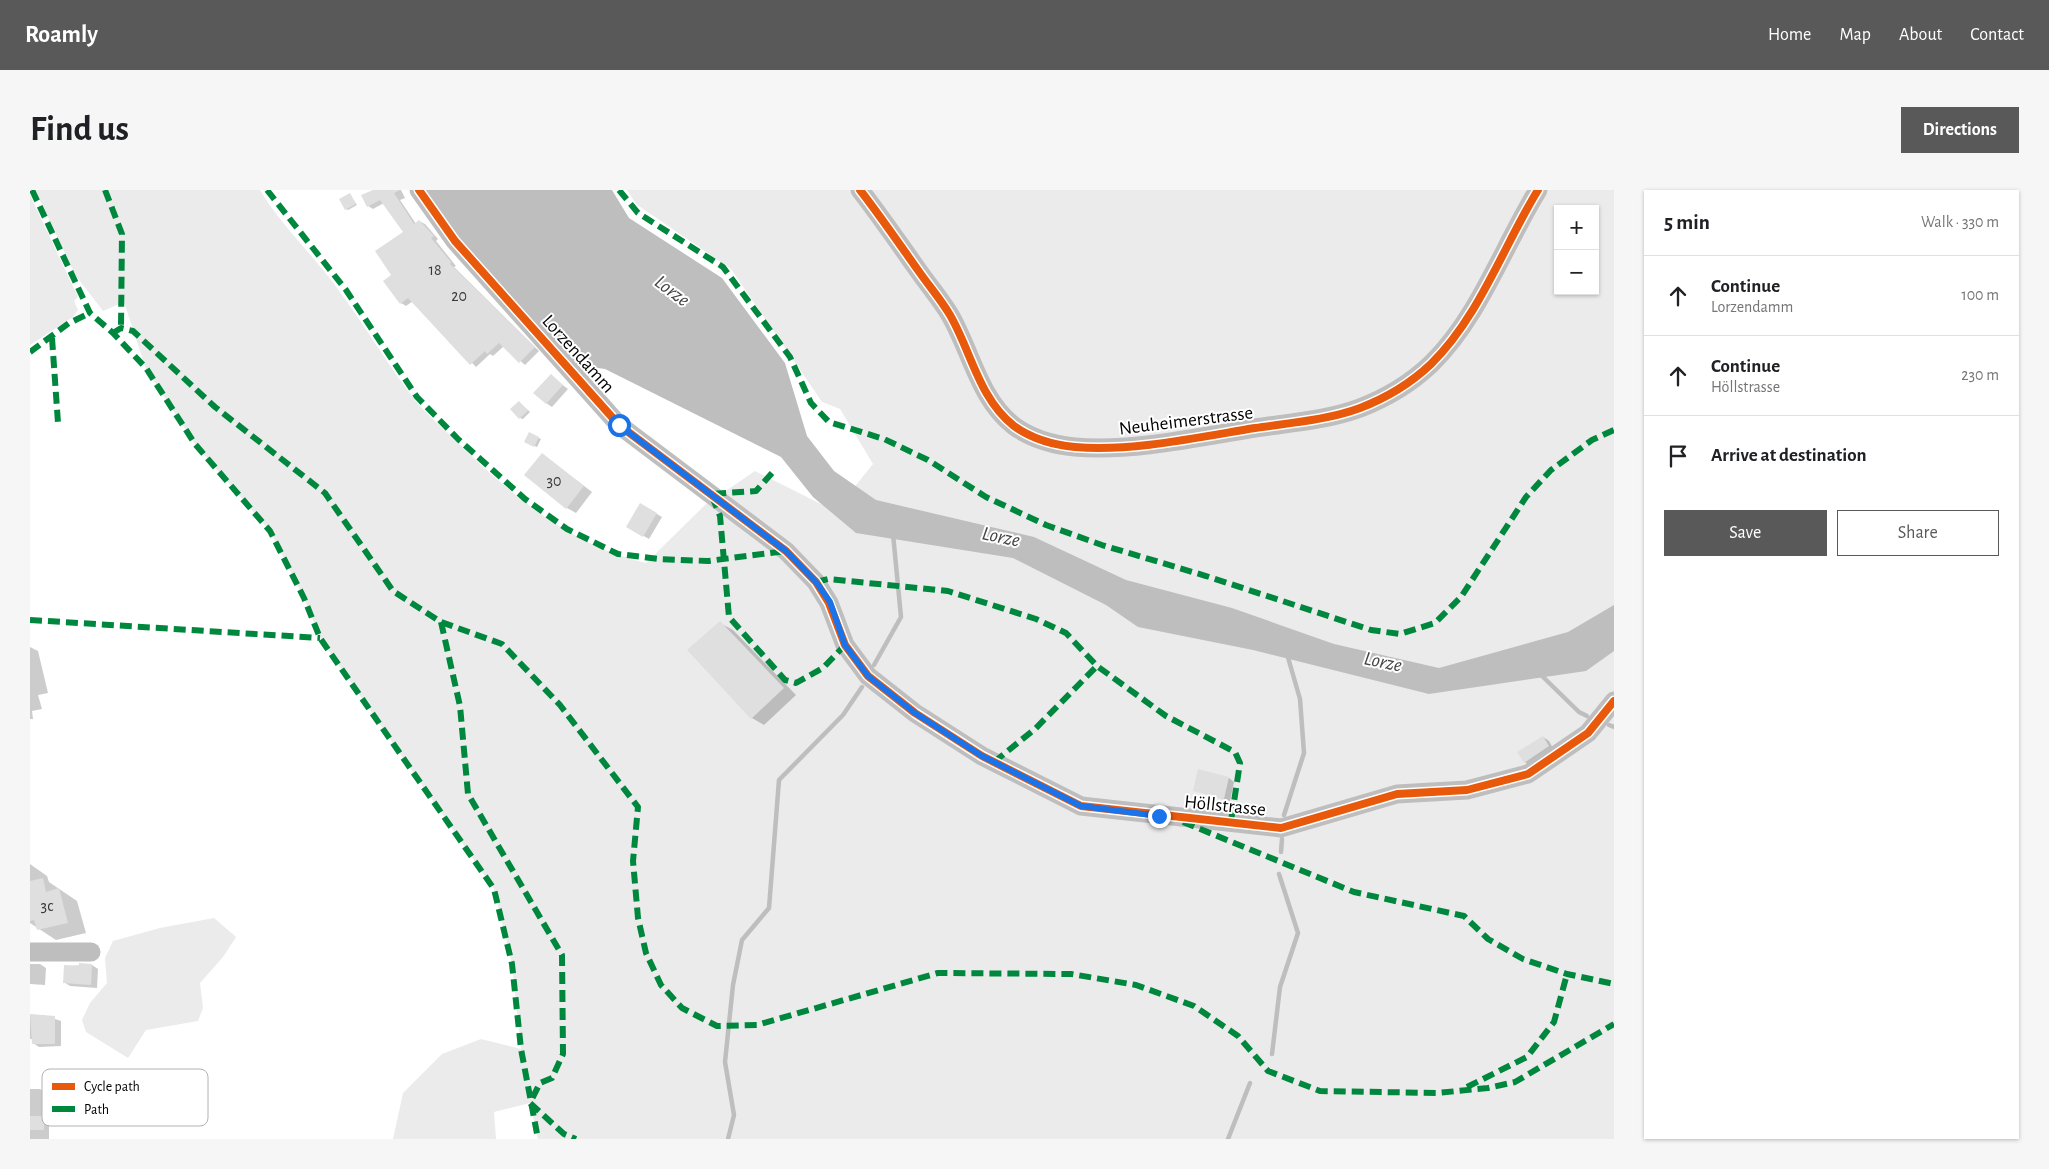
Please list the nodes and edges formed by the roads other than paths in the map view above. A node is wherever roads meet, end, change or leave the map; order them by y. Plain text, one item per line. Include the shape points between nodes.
1 (418, 190) edge
2 (860, 190) edge
3 (1538, 190) edge
4 (786, 551) joint
5 (1614, 701) edge
6 (30, 952) edge
7 (91, 952) dead end

1 - 4 street, Lorzendamm via 455,241 619,425
2 - 3 street, Neuheimerstrasse via 950,315 984,390 998,410 1014,426 1032,437 1078,447 1135,444 1266,427 1358,409 1385,397 1431,364 1452,339
4 - 5 street, Höllstrasse via 830,602 845,645 868,676 915,713 982,756 1081,806 1281,828 1397,794 1466,790 1528,774 1588,732
6 - 7 street

